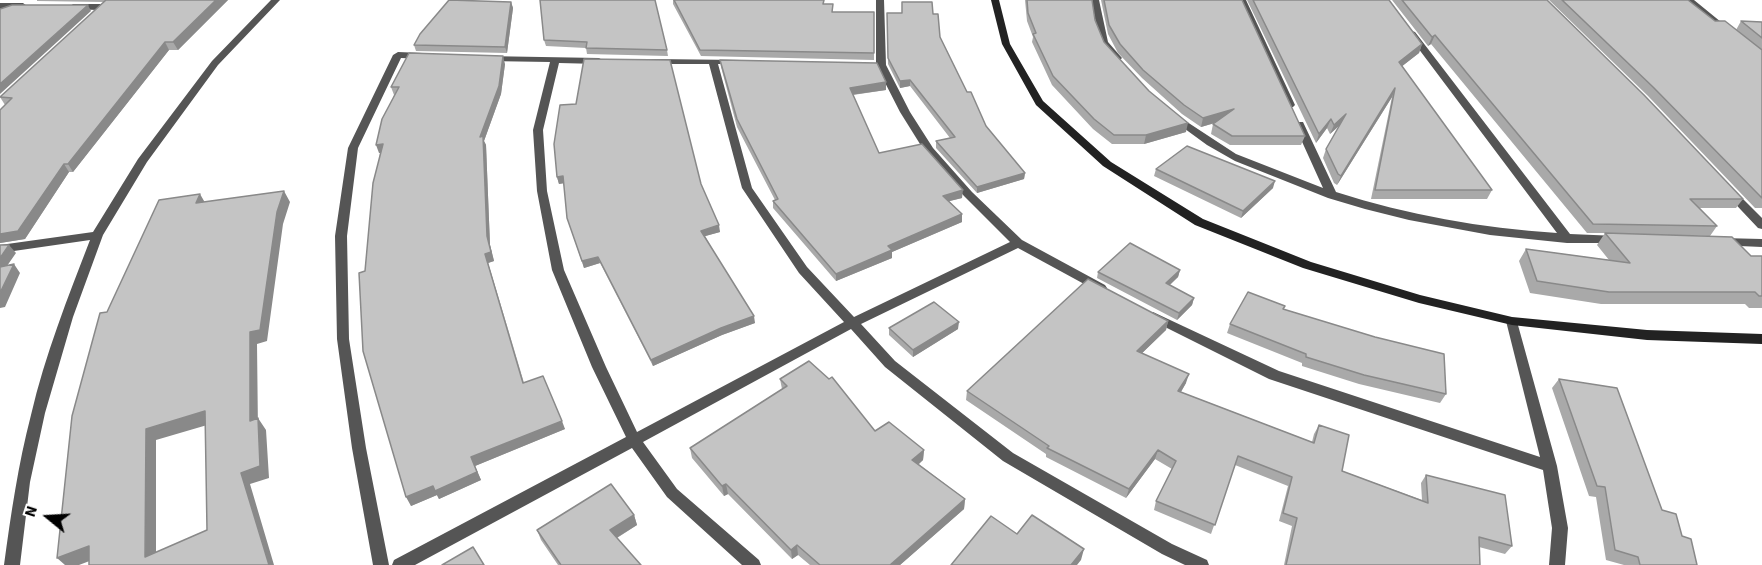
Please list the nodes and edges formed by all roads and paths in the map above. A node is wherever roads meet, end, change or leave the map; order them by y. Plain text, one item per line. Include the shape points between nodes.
1 (114, 0) edge
2 (276, 0) edge
3 (880, 0) edge
4 (995, 0) edge
5 (1095, 0) edge
6 (1242, 0) edge
7 (1689, 0) edge
8 (0, 6) edge
9 (35, 7) edge
10 (58, 7) edge
11 (105, 8) junction
12 (87, 23) edge
13 (1408, 29) edge
14 (1735, 36) edge
15 (432, 56) edge
16 (477, 58) edge
17 (555, 60) junction
18 (611, 61) edge
19 (645, 61) edge
20 (713, 62) junction
21 (749, 63) edge
22 (1123, 66) edge
23 (1167, 111) edge
24 (1722, 183) edge
25 (1332, 196) junction
26 (1762, 225) edge
27 (97, 235) junction
28 (1567, 239) junction
29 (1624, 240) edge
30 (1704, 242) edge
31 (1018, 243) junction
32 (1762, 243) edge
33 (0, 249) edge
34 (1112, 294) edge
35 (1144, 312) edge
36 (1512, 321) junction
37 (852, 323) junction
38 (1762, 339) edge
39 (634, 440) junction
40 (1550, 466) junction
41 (12, 565) edge
42 (381, 565) edge
43 (400, 565) edge
44 (753, 565) edge
45 (1201, 565) edge
46 (1557, 565) edge

1 - 11 street
2 - 27 street via 215,63 142,161
3 - 31 street via 874,64 929,150
4 - 36 street via 1006,44 1039,103 1107,164 1199,222 1307,265 1419,299
5 - 22 street via 1104,42
6 - 25 street
7 - 14 street
8 - 9 street
10 - 11 street
11 - 12 street
13 - 28 street
15 - 42 street via 398,55 353,148 341,236 343,339
16 - 17 street
17 - 18 street
17 - 39 street via 538,130 542,191 558,270
19 - 20 street
20 - 21 street
20 - 37 street via 747,188 803,270
23 - 25 street via 1233,156
24 - 26 street
25 - 28 street via 1458,228
27 - 33 street
27 - 41 street via 66,317 38,414 23,482
28 - 29 street
30 - 32 street
31 - 34 street
31 - 37 street
35 - 40 street via 1274,375
36 - 38 street via 1647,335
36 - 40 street
37 - 39 street
37 - 45 street via 890,364 1008,457
39 - 43 street
39 - 44 street via 672,493
40 - 46 street via 1560,528

